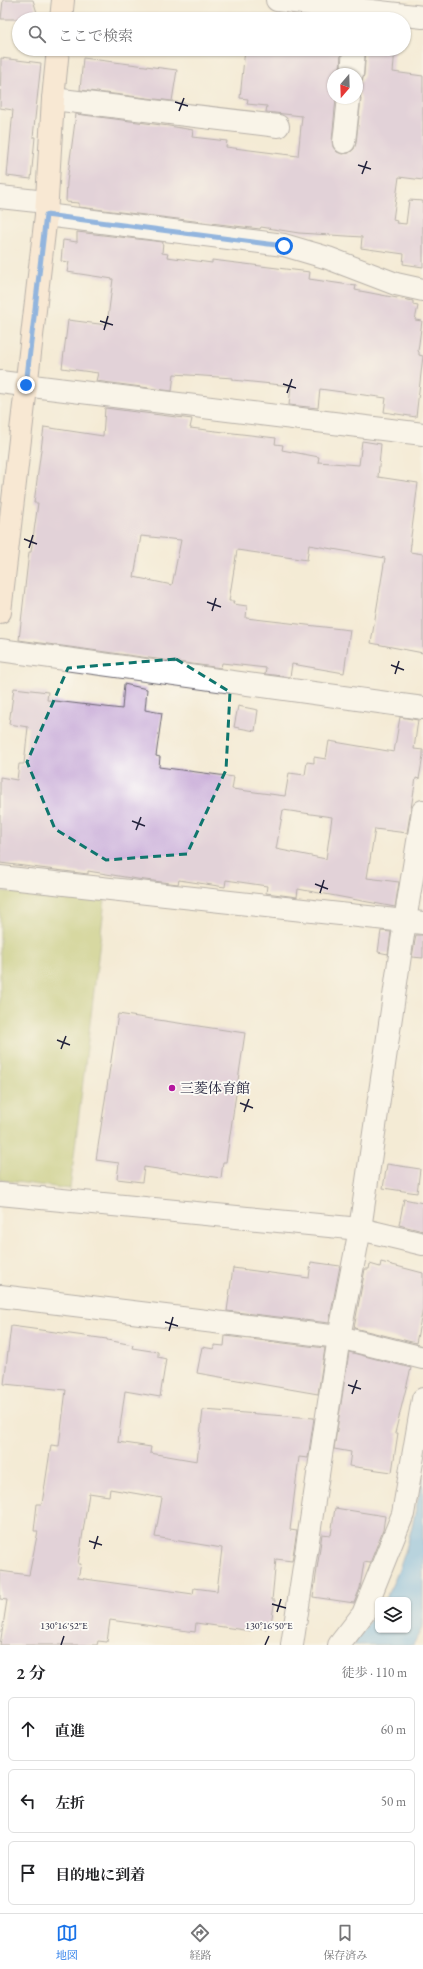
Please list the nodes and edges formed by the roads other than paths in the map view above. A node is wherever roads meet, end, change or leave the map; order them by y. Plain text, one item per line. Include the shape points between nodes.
1 (63, 0) edge
2 (277, 0) edge
3 (367, 10) edge
4 (62, 12) edge
5 (383, 12) edge
6 (411, 16) edge
7 (423, 17) edge
8 (57, 56) edge
9 (353, 56) edge
10 (352, 68) edge
11 (53, 99) junction
12 (348, 104) edge
13 (278, 126) dead end
14 (344, 142) dead end
15 (0, 198) edge
16 (46, 209) junction
17 (423, 290) edge
18 (0, 382) edge
19 (26, 385) junction
20 (423, 434) edge
21 (0, 612) edge
22 (0, 650) edge
23 (423, 708) edge
24 (423, 810) edge
25 (0, 877) edge
26 (414, 922) edge
27 (0, 1194) edge
28 (360, 1228) junction
29 (423, 1244) edge
30 (0, 1296) edge
31 (339, 1337) junction
32 (423, 1358) edge
33 (423, 1399) edge
34 (292, 1645) edge
35 (339, 1645) edge

1 - 4 street
2 - 3 street
3 - 5 street
6 - 7 street
8 - 11 street
9 - 10 street
11 - 13 street
11 - 16 street
12 - 14 street
15 - 16 street
16 - 17 street via 284,246 328,258 396,284
16 - 19 street
18 - 19 street
19 - 20 street
19 - 21 street
22 - 23 street
24 - 26 street
25 - 26 street
26 - 28 street
27 - 28 street
28 - 29 street
28 - 31 street
30 - 31 street
31 - 32 street
31 - 34 street
33 - 35 street via 403,1514 363,1614

